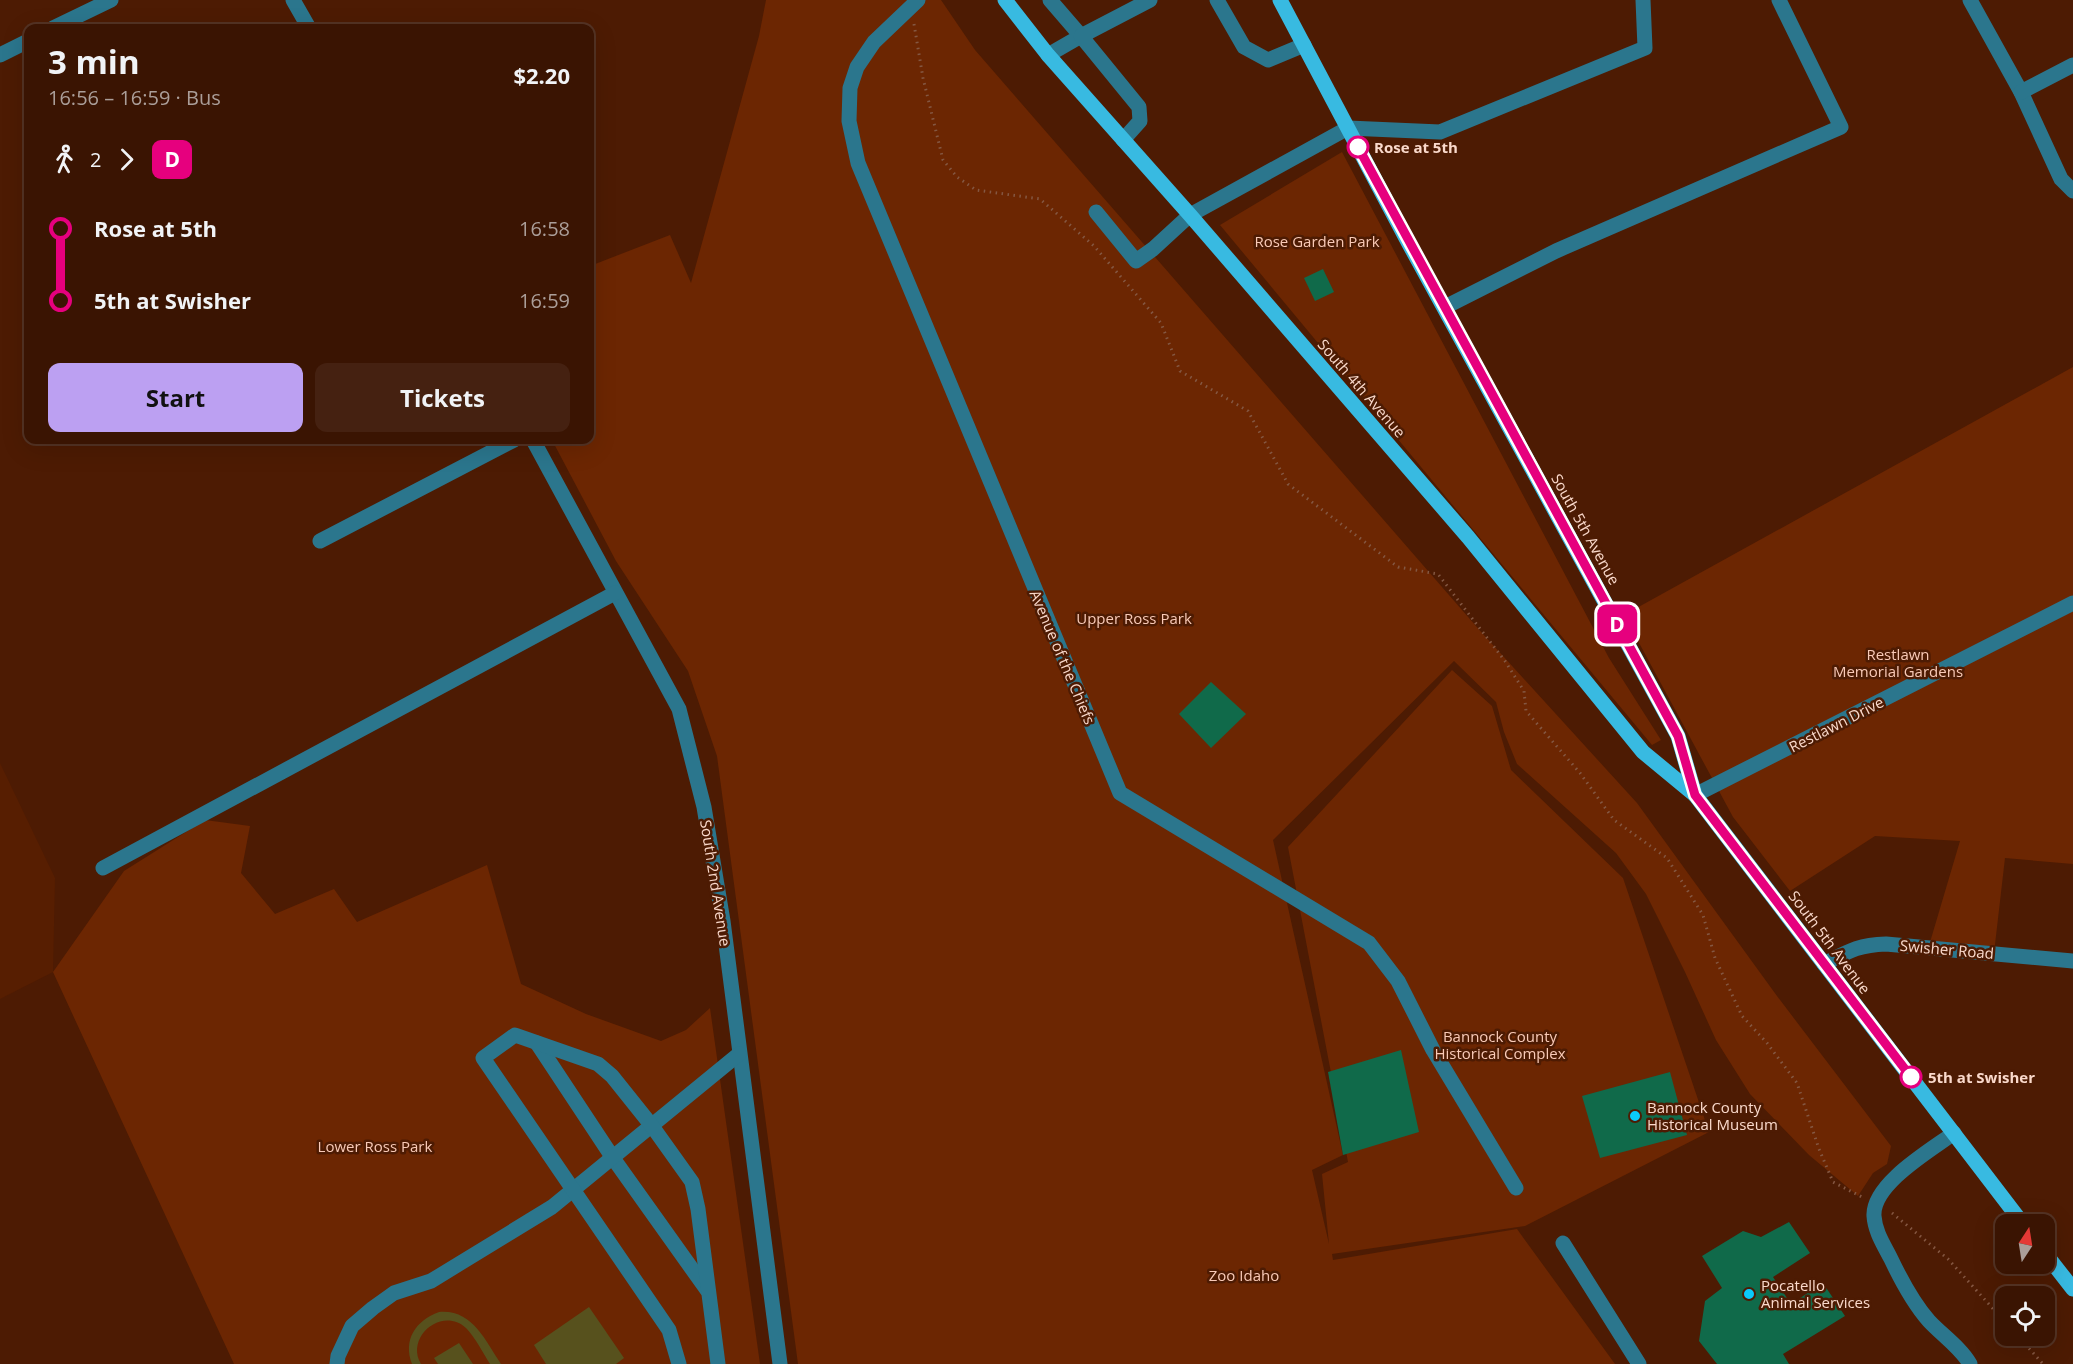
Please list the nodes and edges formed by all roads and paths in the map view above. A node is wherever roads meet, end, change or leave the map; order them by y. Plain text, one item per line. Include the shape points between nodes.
1 (111, 0) edge
2 (293, 0) edge
3 (1005, 0) edge
4 (1050, 0) edge
5 (1150, 0) edge
6 (1217, 0) edge
7 (1280, 0) edge
8 (1642, 0) edge
9 (1779, 0) edge
10 (1970, 0) edge
11 (914, 3) edge
12 (61, 24) edge
13 (307, 24) edge
14 (1082, 36) junction
15 (24, 43) edge
16 (1304, 45) junction
17 (0, 55) edge
18 (1047, 55) junction
19 (2073, 65) edge
20 (2021, 92) junction
21 (1348, 128) junction
22 (1124, 140) junction
23 (2073, 191) edge
24 (1096, 212) dead end
25 (1190, 215) junction
26 (1445, 308) junction
27 (506, 444) edge
28 (535, 444) edge
29 (320, 541) dead end
30 (615, 593) junction
31 (2073, 603) edge
32 (1695, 795) junction
33 (103, 868) dead end
34 (2073, 962) edge
35 (1824, 964) junction
36 (537, 1042) junction
37 (739, 1054) junction
38 (652, 1126) junction
39 (1954, 1133) junction
40 (613, 1158) junction
41 (1516, 1188) dead end
42 (573, 1190) junction
43 (1876, 1203) junction
44 (2015, 1214) edge
45 (1563, 1243) dead end
46 (2055, 1266) edge
47 (2073, 1289) edge
48 (709, 1293) junction
49 (1995, 1311) edge
50 (2027, 1346) edge
51 (337, 1364) edge
52 (679, 1364) edge
53 (718, 1364) edge
54 (780, 1364) edge
55 (1639, 1364) edge
56 (1970, 1364) edge
57 (2043, 1364) edge

1 - 12 street
2 - 13 street
3 - 18 main road, South 4th Avenue
4 - 14 street
5 - 14 street
6 - 16 street via 1244,47 1268,60
7 - 16 main road, South 5th Avenue
8 - 21 street via 1645,48 1591,72 1440,132
9 - 26 street via 1841,127 1556,251
10 - 20 street
11 - 41 street, Avenue of the Chiefs via 874,42 857,67 850,88 849,121 858,163 1120,793 1369,943 1398,981 1433,1050
11 - 43 path via 923,78 943,160 957,177 976,189 1040,199 1094,246 1161,323 1180,371 1248,411 1288,484 1398,567 1438,574 1518,681 1524,691 1526,711 1580,773 1614,820 1667,858 1703,915 1715,958 1742,1016 1797,1083 1833,1182
14 - 18 street
14 - 22 street via 1139,107 1140,121
15 - 17 street
16 - 21 main road, South 5th Avenue
18 - 22 main road, South 4th Avenue
19 - 20 street
20 - 23 street via 2061,179
21 - 25 street
21 - 26 main road, South 5th Avenue
22 - 25 main road, South 4th Avenue
24 - 25 street via 1136,261
25 - 32 main road, South 4th Avenue via 1468,537 1643,752
26 - 32 main road, South 5th Avenue via 1678,736
27 - 29 street
28 - 30 street, South 2nd Avenue
30 - 33 street
30 - 37 street, South 2nd Avenue via 679,709 704,807
31 - 32 street, Restlawn Drive
32 - 35 main road, South 5th Avenue
34 - 35 street, Swisher Road via 1886,944 1853,949
35 - 39 main road, South 5th Avenue
36 - 38 street via 597,1064 612,1076
36 - 40 street
36 - 42 street via 515,1035 483,1058
37 - 38 street
37 - 54 street, South 2nd Avenue
38 - 40 street
38 - 48 street via 692,1182
39 - 43 street via 1901,1172
39 - 44 main road, South 5th Avenue
40 - 42 street
40 - 48 street
42 - 51 street via 431,1281 394,1293 352,1326
42 - 52 street via 669,1330
43 - 49 path via 1948,1259
43 - 56 street via 1876,1229 1902,1282 1927,1319
45 - 55 street
46 - 47 main road
48 - 53 street
50 - 57 path

